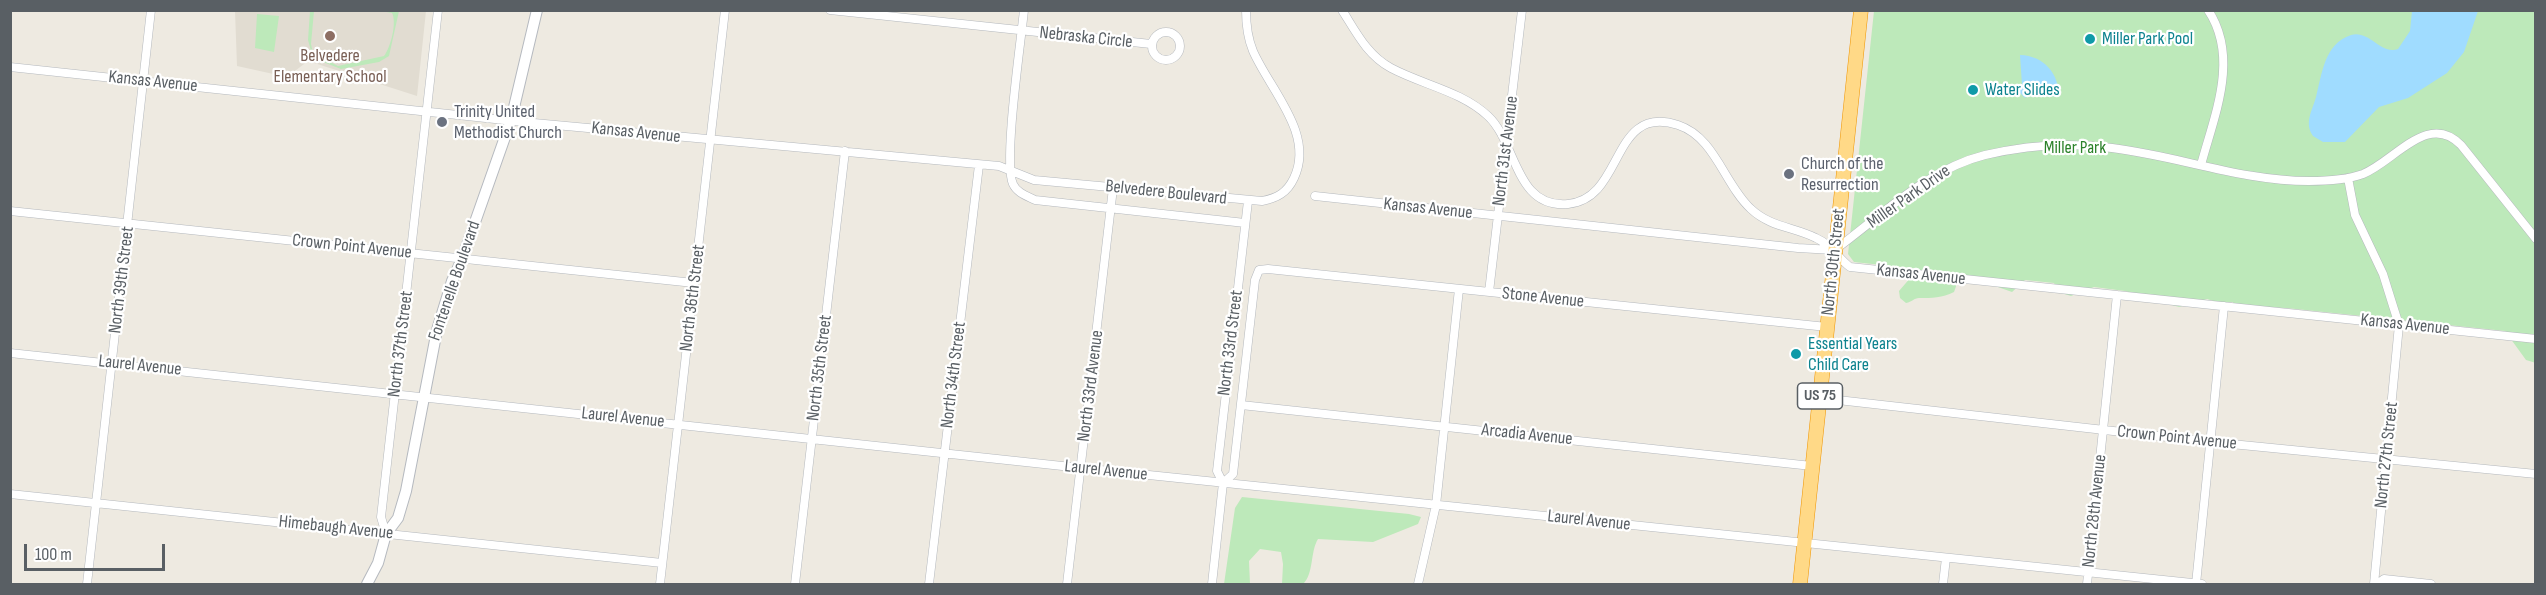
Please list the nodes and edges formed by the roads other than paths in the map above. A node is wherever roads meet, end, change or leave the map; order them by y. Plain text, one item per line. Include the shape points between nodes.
1 (151, 10) edge
2 (438, 10) edge
3 (537, 10) edge
4 (724, 10) edge
5 (830, 10) edge
6 (1024, 10) edge
7 (1246, 10) edge
8 (1342, 10) edge
9 (1522, 10) edge
10 (1861, 10) edge
11 (2208, 10) edge
12 (1022, 32) junction
13 (1151, 44) dead end
14 (10, 67) edge
15 (144, 81) junction
16 (428, 111) junction
17 (511, 120) junction
18 (711, 140) junction
19 (1506, 146) junction
20 (844, 151) junction
21 (979, 165) junction
22 (2201, 165) junction
23 (1011, 171) junction
24 (2348, 178) junction
25 (1113, 188) junction
26 (1315, 196) dead end
27 (1248, 201) junction
28 (1111, 209) junction
29 (10, 211) edge
30 (1497, 216) junction
31 (1245, 223) junction
32 (129, 224) junction
33 (2535, 239) edge
34 (1835, 250) junction
35 (412, 254) junction
36 (462, 259) junction
37 (1259, 270) joint
38 (694, 283) junction
39 (1459, 289) junction
40 (1489, 292) junction
41 (2117, 295) junction
42 (2224, 306) junction
43 (2399, 325) junction
44 (1827, 327) junction
45 (2535, 339) edge
46 (10, 353) edge
47 (112, 363) junction
48 (396, 394) junction
49 (424, 396) junction
50 (1820, 398) junction
51 (1241, 405) junction
52 (678, 424) junction
53 (1444, 427) junction
54 (2103, 430) junction
55 (811, 439) junction
56 (2211, 442) junction
57 (945, 453) junction
58 (2387, 460) junction
59 (1812, 466) junction
60 (1081, 468) junction
61 (2535, 474) edge
62 (1223, 483) junction
63 (10, 494) edge
64 (96, 503) junction
65 (1437, 506) junction
66 (386, 534) junction
67 (1804, 543) junction
68 (1946, 558) junction
69 (662, 563) junction
70 (374, 571) junction
71 (2088, 572) junction
72 (2196, 584) edge
73 (87, 585) edge
74 (367, 585) edge
75 (373, 585) edge
76 (660, 585) edge
77 (795, 585) edge
78 (929, 585) edge
79 (1067, 585) edge
80 (1212, 585) edge
81 (1418, 585) edge
82 (1800, 585) edge
83 (1943, 585) edge
84 (2087, 585) edge
85 (2202, 585) edge
86 (2375, 585) edge
87 (2431, 585) edge

1 - 15 street, North 39th Street
2 - 16 street, North 37th Street
3 - 17 main road, Fontenelle Boulevard
4 - 18 street, North 36th Street
5 - 12 street, Nebraska Circle
6 - 12 street
7 - 27 street, Belvedere Boulevard via 1253,50 1290,118 1300,147 1297,172 1290,186 1271,199
8 - 19 street via 1359,40 1389,67 1471,102 1494,122
9 - 19 street, North 31st Avenue
10 - 34 highway, North 30th Street / US 75
11 - 22 street via 2221,38 2223,68 2220,95
12 - 13 street, Nebraska Circle
12 - 23 street
14 - 15 street, Kansas Avenue
15 - 16 street, Kansas Avenue
15 - 32 street, North 39th Street
16 - 17 street, Kansas Avenue
16 - 35 street, North 37th Street
17 - 18 street, Kansas Avenue
17 - 36 main road, Fontenelle Boulevard
18 - 20 street, Kansas Avenue
18 - 38 street, North 36th Street
19 - 30 street, North 31st Avenue
19 - 34 street via 1533,193 1550,203 1565,204 1586,199 1598,190 1622,146 1635,131 1657,122 1678,125 1703,142 1738,195 1756,213
20 - 21 street, Kansas Avenue
20 - 55 street, North 35th Street
21 - 23 street, Kansas Avenue
21 - 57 street, North 34th Street
22 - 24 street, Miller Park Drive via 2267,178
22 - 34 street, Miller Park Drive via 2125,150 2072,145 2025,147 1984,155 1934,177
23 - 25 street, Belvedere Boulevard via 1034,180
23 - 28 street via 1017,191 1035,200
24 - 33 street, Miller Park Drive via 2372,170 2426,135 2449,134 2485,172
24 - 43 street via 2355,215 2383,274
25 - 27 street, Belvedere Boulevard
25 - 28 street, North 33rd Avenue
26 - 30 street, Kansas Avenue
27 - 31 street, North 33rd Street
28 - 31 street
28 - 60 street, North 33rd Avenue
29 - 32 street, Crown Point Avenue
30 - 34 street, Kansas Avenue
30 - 40 street, North 31st Avenue
31 - 62 street, North 33rd Street via 1216,471
32 - 35 street, Crown Point Avenue
32 - 47 street, North 39th Street
34 - 41 street, Kansas Avenue via 1849,266 1857,268
34 - 44 highway, North 30th Street / US 75
35 - 36 street, Crown Point Avenue
35 - 48 street, North 37th Street
36 - 38 street, Crown Point Avenue
36 - 49 main road, Fontenelle Boulevard via 437,330
37 - 39 street, Stone Avenue
37 - 51 street, North 33rd Street
38 - 52 street, North 36th Street
39 - 40 street, Stone Avenue
39 - 53 street
40 - 44 street, Stone Avenue
41 - 42 street, Kansas Avenue
41 - 54 street, North 28th Avenue
42 - 43 street, Kansas Avenue
42 - 56 street
43 - 45 street, Kansas Avenue
43 - 58 street, North 27th Street
44 - 50 highway, North 30th Street / US 75
46 - 47 street, Laurel Avenue
47 - 48 street, Laurel Avenue
47 - 64 street, North 39th Street
48 - 49 street, Laurel Avenue
48 - 66 street, North 37th Street via 381,517
49 - 52 street, Laurel Avenue
49 - 66 main road, Fontenelle Boulevard via 406,491 398,518
50 - 54 street, Crown Point Avenue
50 - 59 highway, North 30th Street / US 75
51 - 53 street, Arcadia Avenue
51 - 62 street, North 33rd Street via 1233,474
52 - 55 street, Laurel Avenue
52 - 69 street, North 36th Street
53 - 59 street, Arcadia Avenue
53 - 65 street
54 - 56 street, Crown Point Avenue
54 - 71 street, North 28th Avenue
55 - 57 street, Laurel Avenue
55 - 77 street, North 35th Street
56 - 58 street, Crown Point Avenue
56 - 72 street
57 - 60 street, Laurel Avenue
57 - 78 street, North 34th Street
58 - 61 street, Crown Point Avenue
58 - 86 street, North 27th Street
59 - 67 highway, North 30th Street / US 75
60 - 62 street, Laurel Avenue
60 - 79 street, North 33rd Avenue
62 - 65 street, Laurel Avenue
62 - 80 street, North 33rd Street
63 - 64 street, Himebaugh Avenue
64 - 66 street, Himebaugh Avenue
64 - 73 street, North 39th Street
65 - 67 street, Laurel Avenue
65 - 81 street
66 - 69 street, Himebaugh Avenue
66 - 70 main road, Fontenelle Boulevard
67 - 68 street, Laurel Avenue
67 - 82 highway, North 30th Street / US 75
68 - 71 street, Laurel Avenue
68 - 83 street
69 - 76 street, North 36th Street
70 - 74 main road, Fontenelle Boulevard
70 - 75 street
71 - 72 street, Laurel Avenue
71 - 84 street, North 28th Avenue
72 - 85 street, Laurel Avenue
86 - 87 street via 2384,579

